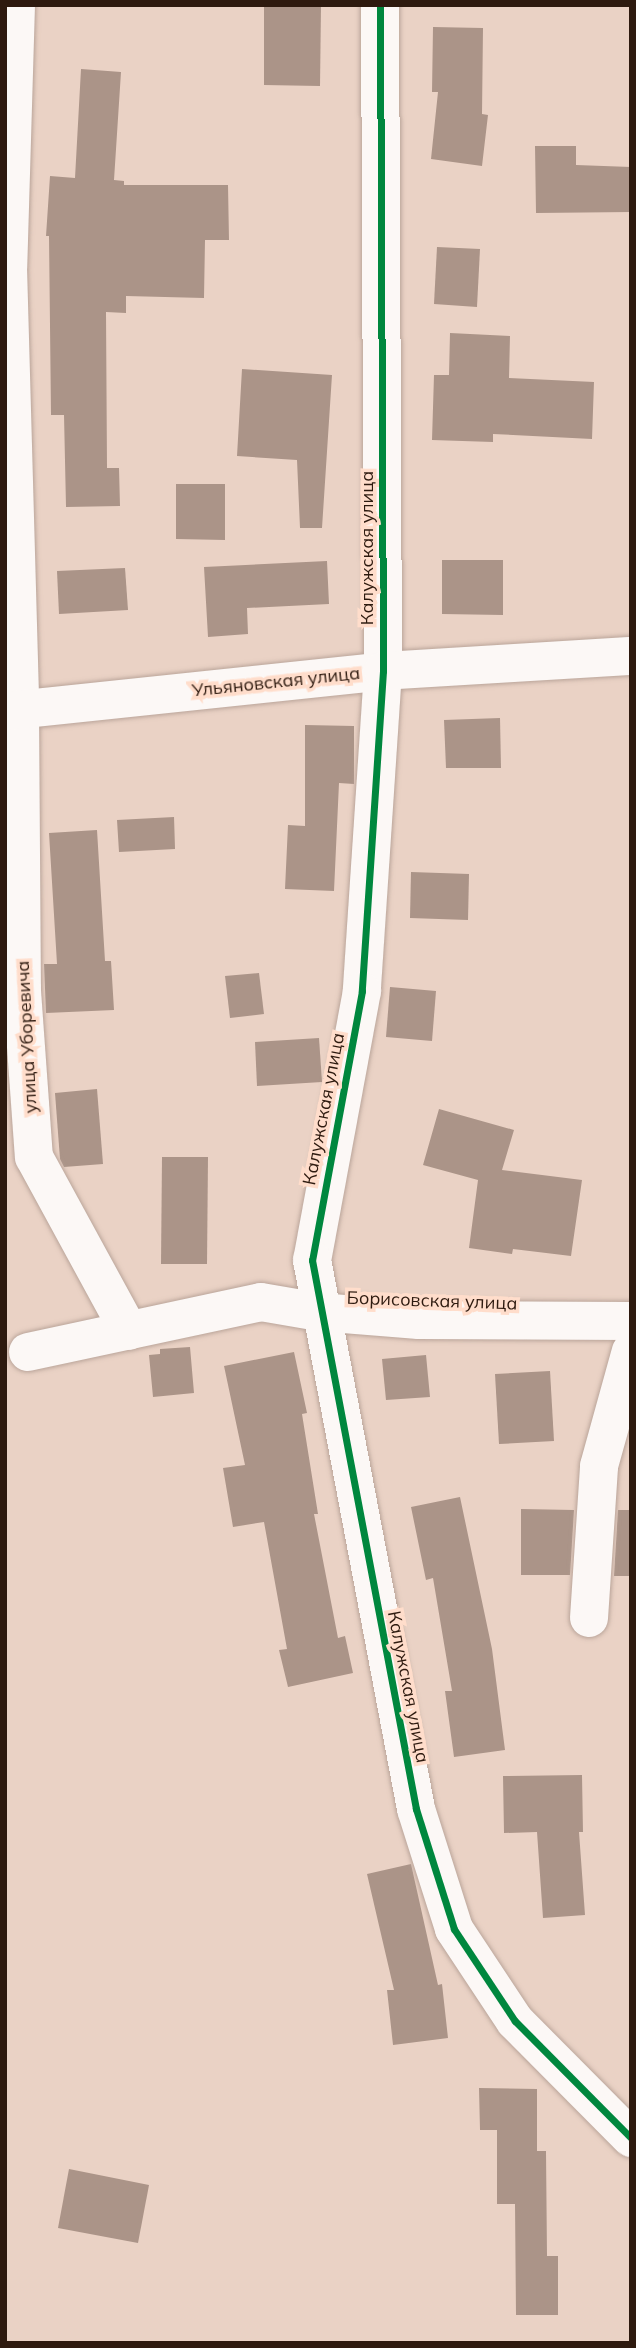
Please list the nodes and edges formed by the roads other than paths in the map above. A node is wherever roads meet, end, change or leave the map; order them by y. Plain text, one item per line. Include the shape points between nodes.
1 (16, 5) edge
2 (380, 5) edge
3 (631, 656) edge
4 (383, 671) junction
5 (13, 711) edge
6 (319, 1312) junction
7 (631, 1321) edge
8 (130, 1331) junction
9 (631, 1351) edge
10 (28, 1352) dead end
11 (589, 1618) dead end
12 (631, 2138) edge

1 - 5 street, улица Уборевича via 8,267
2 - 4 street, Калужская улица
3 - 4 street, Ульяновская улица
4 - 5 street, Ульяновская улица
4 - 6 street, Калужская улица via 362,991 312,1260
5 - 8 street, улица Уборевича via 22,991 34,1157
6 - 7 street, Борисовская улица via 419,1320
6 - 8 street, Борисовская улица via 261,1302
6 - 12 street, Калужская улица via 416,1809 454,1929 515,2021
8 - 10 street, Борисовская улица
9 - 11 street via 600,1466

